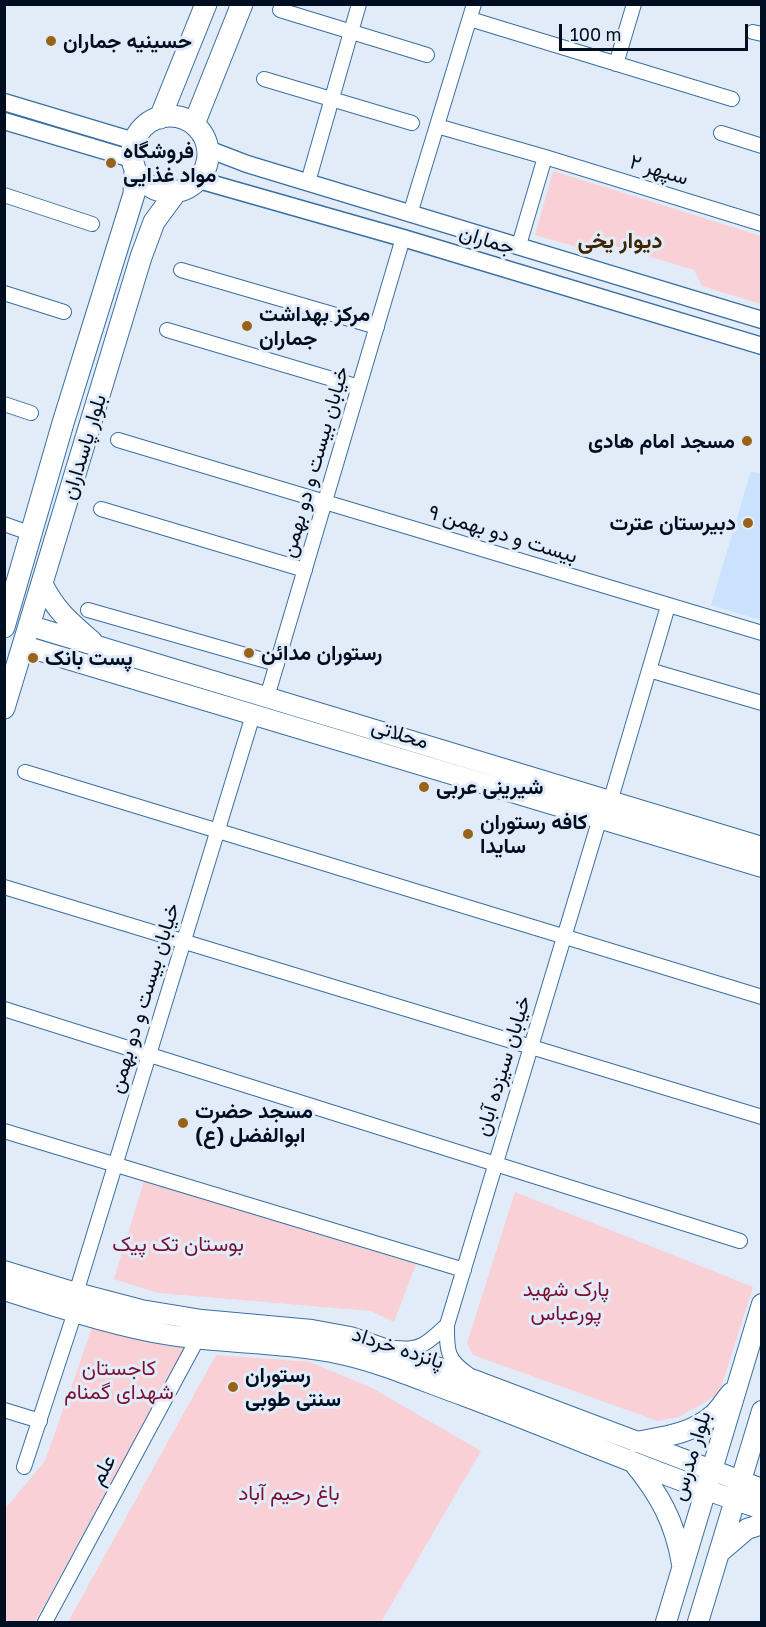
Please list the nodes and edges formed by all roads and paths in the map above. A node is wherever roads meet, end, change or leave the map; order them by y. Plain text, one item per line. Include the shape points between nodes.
1 (206, 4) edge
2 (242, 4) edge
3 (359, 4) edge
4 (474, 4) edge
5 (634, 4) edge
6 (280, 10) dead end
7 (470, 19) junction
8 (352, 31) junction
9 (427, 55) dead end
10 (616, 64) junction
11 (264, 79) dead end
12 (332, 99) junction
13 (732, 99) dead end
14 (4, 102) edge
15 (160, 118) junction
16 (4, 121) edge
17 (412, 123) dead end
18 (194, 124) junction
19 (437, 126) junction
20 (721, 133) dead end
21 (762, 146) edge
22 (208, 150) junction
23 (133, 156) junction
24 (545, 157) junction
25 (199, 180) junction
26 (308, 182) junction
27 (176, 192) junction
28 (4, 195) edge
29 (410, 214) junction
30 (92, 224) dead end
31 (762, 224) edge
32 (403, 238) junction
33 (519, 245) junction
34 (181, 270) dead end
35 (4, 293) edge
36 (64, 312) dead end
37 (762, 320) edge
38 (377, 327) junction
39 (167, 330) dead end
40 (762, 346) edge
41 (359, 387) junction
42 (4, 404) edge
43 (31, 413) dead end
44 (118, 440) dead end
45 (325, 503) junction
46 (101, 509) dead end
47 (4, 524) edge
48 (32, 534) junction
49 (305, 570) junction
50 (43, 585) junction
51 (668, 606) junction
52 (88, 610) dead end
53 (13, 629) edge
54 (762, 633) edge
55 (99, 647) junction
56 (277, 664) junction
57 (649, 669) junction
58 (267, 698) junction
59 (762, 703) edge
60 (4, 708) edge
61 (253, 716) junction
62 (25, 772) dead end
63 (605, 810) junction
64 (218, 830) junction
65 (762, 847) edge
66 (762, 867) edge
67 (4, 887) edge
68 (564, 935) junction
69 (184, 941) junction
70 (762, 997) edge
71 (4, 1009) edge
72 (531, 1047) junction
73 (149, 1055) junction
74 (762, 1117) edge
75 (4, 1131) edge
76 (116, 1164) junction
77 (495, 1165) junction
78 (740, 1241) dead end
79 (464, 1270) junction
80 (4, 1271) edge
81 (4, 1290) edge
82 (76, 1302) junction
83 (762, 1304) edge
84 (447, 1325) junction
85 (198, 1338) junction
86 (383, 1348) junction
87 (479, 1382) junction
88 (737, 1386) junction
89 (4, 1410) edge
90 (530, 1411) junction
91 (762, 1411) edge
92 (40, 1421) junction
93 (755, 1433) junction
94 (634, 1451) junction
95 (762, 1454) edge
96 (24, 1467) dead end
97 (709, 1480) junction
98 (762, 1489) edge
99 (737, 1491) junction
100 (762, 1509) edge
101 (762, 1524) edge
102 (719, 1553) junction
103 (681, 1574) junction
104 (45, 1623) edge
105 (666, 1623) edge
106 (698, 1623) edge

1 - 15 main road
2 - 18 main road
3 - 8 street
4 - 7 street
5 - 10 street
6 - 8 street
7 - 10 street
7 - 19 street
8 - 9 street
8 - 12 street
10 - 13 street
11 - 12 street
12 - 17 street
12 - 26 street
14 - 23 street
15 - 18 main road via 176,116
15 - 23 main road via 146,124
16 - 23 street
18 - 22 main road
19 - 24 street, سپهر ۲
19 - 29 street
20 - 21 street
22 - 25 main road via 205,171
22 - 26 street, جماران
23 - 27 main road via 141,180 151,188
23 - 48 main road, بلوار پاسداران via 135,194
24 - 31 street, سپهر ۲
24 - 33 street
25 - 27 main road
25 - 32 street, جماران
26 - 29 street, جماران
27 - 50 main road, بلوار پاسداران via 154,222 141,258
28 - 30 street
29 - 32 street
29 - 33 street, جماران
32 - 38 street, خیابان بیست و دو بهمن
32 - 40 street, جماران
33 - 37 street, جماران
34 - 38 street
35 - 36 street
38 - 41 street, خیابان بیست و دو بهمن
39 - 41 street
41 - 45 street, خیابان بیست و دو بهمن
42 - 43 street
44 - 45 street, بیست و دو بهمن ۹
45 - 49 street, خیابان بیست و دو بهمن
45 - 51 street, بیست و دو بهمن ۹
46 - 49 street
47 - 48 street
48 - 53 main road, بلوار پاسداران
49 - 56 street, خیابان بیست و دو بهمن
50 - 53 main road, بلوار پاسداران
50 - 55 main road via 53,606
51 - 54 street, بیست و دو بهمن ۹
51 - 57 street, خیابان سیزده آبان
52 - 56 street
53 - 55 main road, محلاتی
53 - 60 main road, بلوار پاسداران
53 - 61 main road, محلاتی
55 - 58 main road, محلاتی
56 - 58 street, خیابان بیست و دو بهمن
57 - 59 street
57 - 63 street, خیابان سیزده آبان
58 - 63 main road, محلاتی
61 - 63 main road, محلاتی
61 - 64 street, خیابان بیست و دو بهمن
62 - 64 street
63 - 65 main road, محلاتی
63 - 66 main road, محلاتی
63 - 68 street, خیابان سیزده آبان
64 - 68 street
64 - 69 street, خیابان بیست و دو بهمن
67 - 69 street
68 - 70 street
68 - 72 street, خیابان سیزده آبان
69 - 72 street
69 - 73 street, خیابان بیست و دو بهمن
71 - 73 street
72 - 74 street
72 - 77 street, خیابان سیزده آبان
73 - 76 street, خیابان بیست و دو بهمن
73 - 77 street
75 - 76 street
76 - 79 street
76 - 82 street, خیابان بیست و دو بهمن
77 - 78 street
77 - 79 street, خیابان سیزده آبان
79 - 84 street, خیابان سیزده آبان
80 - 82 main road, پانزده خرداد
81 - 82 main road, پانزده خرداد
82 - 85 main road, پانزده خرداد via 139,1329
82 - 86 main road, پانزده خرداد via 312,1330
82 - 92 street, خیابان بیست و دو بهمن
83 - 88 main road, بلوار مدرس
84 - 86 street via 428,1342 410,1350
84 - 87 street, خیابان سیزده آبان via 447,1346 454,1365
85 - 90 main road, پانزده خرداد via 342,1354
85 - 104 street, علم
86 - 87 main road, پانزده خرداد
87 - 90 main road, پانزده خرداد
88 - 94 main road via 696,1427
88 - 97 main road, بلوار مدرس
89 - 92 street
90 - 94 main road, پانزده خرداد
91 - 93 main road
92 - 96 street, خیابان بیست و دو بهمن
93 - 95 main road
93 - 99 main road
94 - 97 main road, پانزده خرداد
94 - 103 main road via 666,1508 677,1537
97 - 99 main road, پانزده خرداد
97 - 103 main road, بلوار مدرس
98 - 99 main road, پانزده خرداد
99 - 100 main road, پانزده خرداد
99 - 102 main road
101 - 102 main road via 747,1529
102 - 106 main road
103 - 105 main road, بلوار مدرس

